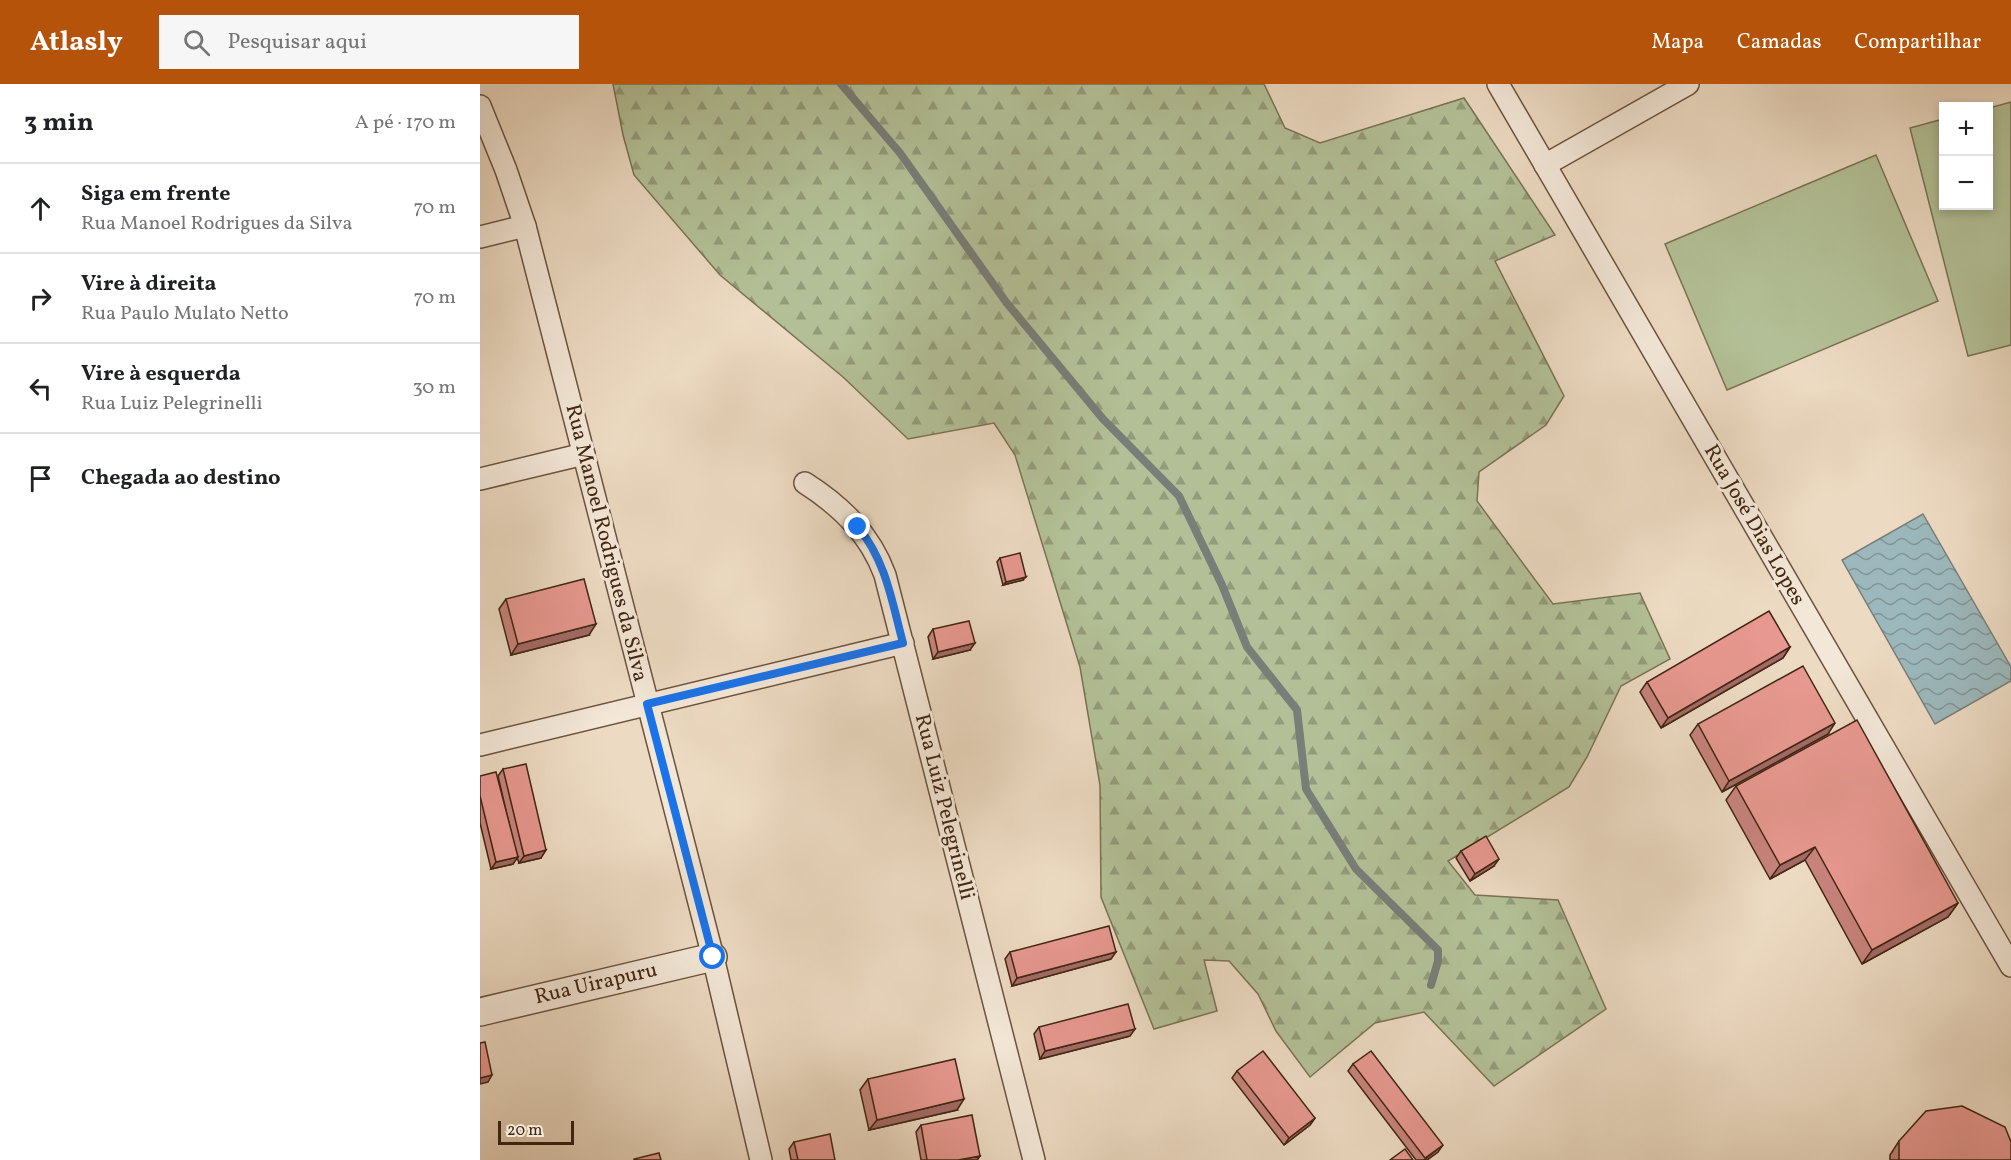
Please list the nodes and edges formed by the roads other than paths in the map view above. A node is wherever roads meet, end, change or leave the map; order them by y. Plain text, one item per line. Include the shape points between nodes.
1 (1498, 84) edge
2 (1688, 84) edge
3 (480, 106) edge
4 (1545, 165) junction
5 (525, 226) junction
6 (480, 237) edge
7 (584, 454) junction
8 (480, 479) edge
9 (805, 483) dead end
10 (903, 643) junction
11 (647, 704) junction
12 (480, 745) edge
13 (713, 957) junction
14 (2011, 966) edge
15 (480, 1012) edge
16 (761, 1160) edge
17 (1034, 1160) edge

1 - 4 street, Rua José Dias Lopes
2 - 4 street
3 - 5 street, Rua Manoel Rodrigues da Silva
4 - 14 street, Rua José Dias Lopes
5 - 6 street
5 - 7 street, Rua Manoel Rodrigues da Silva
7 - 8 street
7 - 11 street, Rua Manoel Rodrigues da Silva
9 - 10 street, Rua Luiz Pelegrinelli via 833,503 868,538 885,575
10 - 11 street
10 - 17 street, Rua Luiz Pelegrinelli
11 - 12 street
11 - 13 street, Rua Manoel Rodrigues da Silva
13 - 15 street, Rua Uirapuru
13 - 16 street, Rua Manoel Rodrigues da Silva

